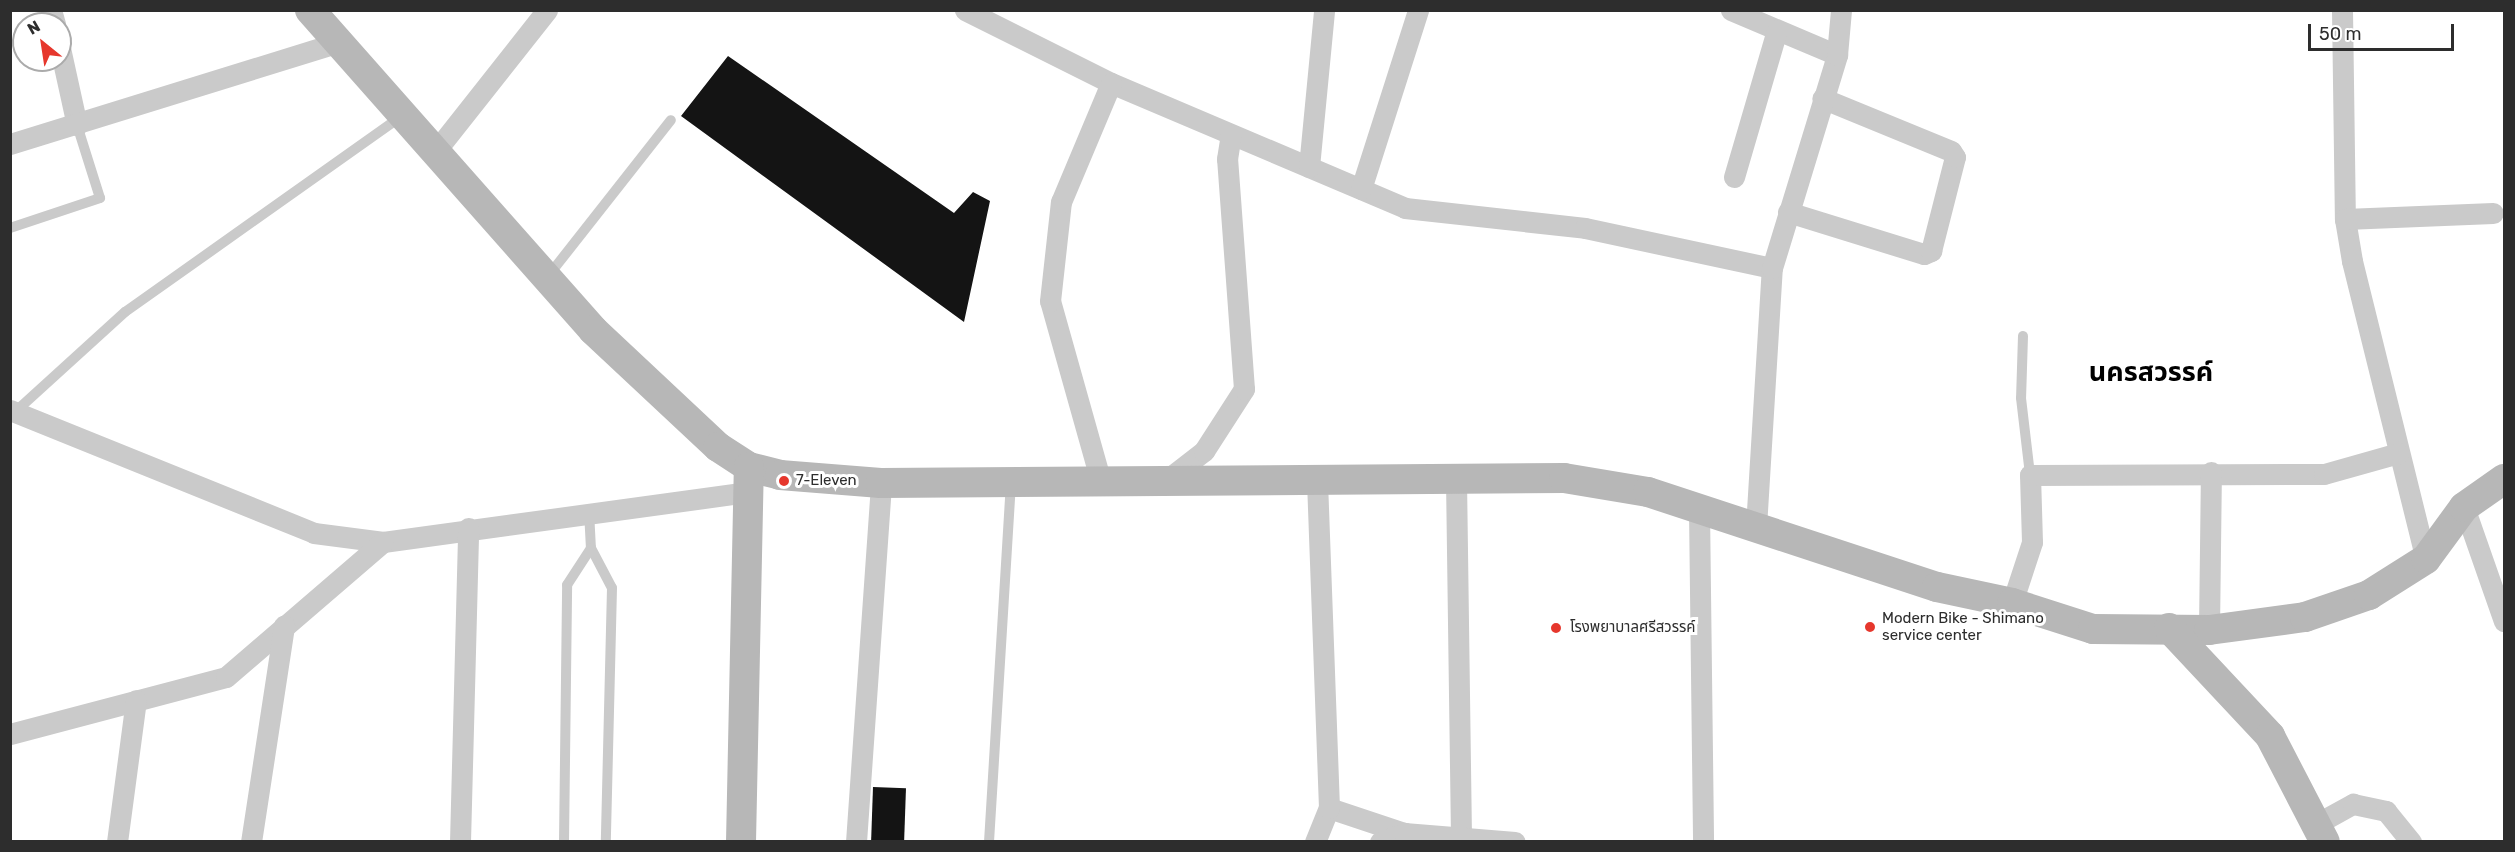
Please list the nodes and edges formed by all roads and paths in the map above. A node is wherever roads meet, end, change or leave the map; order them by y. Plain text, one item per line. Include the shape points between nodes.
1 (310, 10) edge
2 (546, 10) edge
3 (965, 10) edge
4 (1324, 10) edge
5 (1418, 10) edge
6 (1731, 10) edge
7 (1841, 10) edge
8 (2342, 10) edge
9 (1777, 30) junction
10 (339, 42) junction
11 (1837, 55) junction
12 (65, 72) edge
13 (1110, 83) junction
14 (1822, 98) junction
15 (406, 113) junction
16 (671, 120) dead end
17 (77, 125) junction
18 (1231, 135) junction
19 (10, 144) edge
20 (438, 148) junction
21 (1309, 167) junction
22 (1734, 177) dead end
23 (1361, 189) junction
24 (1788, 212) junction
25 (2493, 213) dead end
26 (2346, 219) junction
27 (10, 228) edge
28 (1772, 268) junction
29 (548, 277) junction
30 (2023, 336) dead end
31 (13, 411) edge
32 (2398, 453) junction
33 (2211, 472) junction
34 (2030, 476) junction
35 (1456, 479) junction
36 (2505, 479) edge
37 (748, 480) junction
38 (1101, 482) junction
39 (1164, 482) junction
40 (881, 483) junction
41 (1011, 483) junction
42 (1317, 483) junction
43 (2464, 507) junction
44 (1699, 509) junction
45 (588, 510) junction
46 (1756, 527) junction
47 (468, 528) junction
48 (383, 542) junction
49 (591, 548) junction
50 (2426, 558) junction
51 (2012, 603) junction
52 (2505, 621) edge
53 (284, 626) junction
54 (2169, 628) junction
55 (2209, 630) junction
56 (136, 700) junction
57 (10, 734) edge
58 (1329, 808) junction
59 (1404, 832) junction
60 (2323, 832) edge
61 (1461, 837) junction
62 (117, 842) edge
63 (251, 842) edge
64 (460, 842) edge
65 (564, 842) edge
66 (606, 842) edge
67 (741, 842) edge
68 (856, 842) edge
69 (989, 842) edge
70 (1315, 842) edge
71 (1380, 842) edge
72 (1515, 842) edge
73 (1703, 842) edge
74 (2411, 842) edge

1 - 10 street
2 - 20 street
3 - 13 street
4 - 21 street
5 - 23 street
6 - 9 street
7 - 11 street
8 - 26 street
9 - 11 street
9 - 22 street
10 - 15 street
10 - 17 street
11 - 14 street
12 - 17 street
13 - 18 street
13 - 38 street via 1061,202 1050,301
14 - 24 street
14 - 24 street via 1952,151 1955,157 1931,251 1924,254
15 - 20 street
15 - 31 lane via 125,312
16 - 29 lane
17 - 19 street
17 - 27 lane via 100,198
18 - 21 street
18 - 39 street via 1227,159 1244,389 1204,451
20 - 29 street
21 - 23 street
23 - 28 street via 1404,208 1584,228
24 - 28 street
25 - 26 street
26 - 32 street via 2369,346
28 - 46 street
29 - 37 street via 593,330
30 - 34 lane via 2021,398
31 - 48 street via 314,533
32 - 33 street via 2324,474
32 - 50 street
33 - 34 street
33 - 55 street
34 - 51 street via 2032,542
35 - 42 street
35 - 44 street via 1564,478 1648,492
35 - 61 street
36 - 43 street
37 - 40 street
37 - 45 street
37 - 67 street
38 - 39 street
38 - 41 street
39 - 42 street
40 - 41 street
40 - 68 street
41 - 69 lane
42 - 58 street
43 - 50 street
43 - 52 street
44 - 46 street
44 - 73 street
45 - 47 street
45 - 49 lane
46 - 51 street via 1937,587
47 - 48 street
47 - 64 street
48 - 53 street
49 - 65 lane via 567,585
49 - 66 lane via 612,588
50 - 55 street via 2369,595 2305,617
51 - 54 street via 2093,629
53 - 56 street via 226,677
53 - 63 street
54 - 55 street
54 - 60 street via 2270,736
56 - 57 street
56 - 62 street
58 - 59 street
58 - 70 street
59 - 61 street
59 - 71 street
60 - 74 street via 2354,804 2386,811
61 - 72 street

